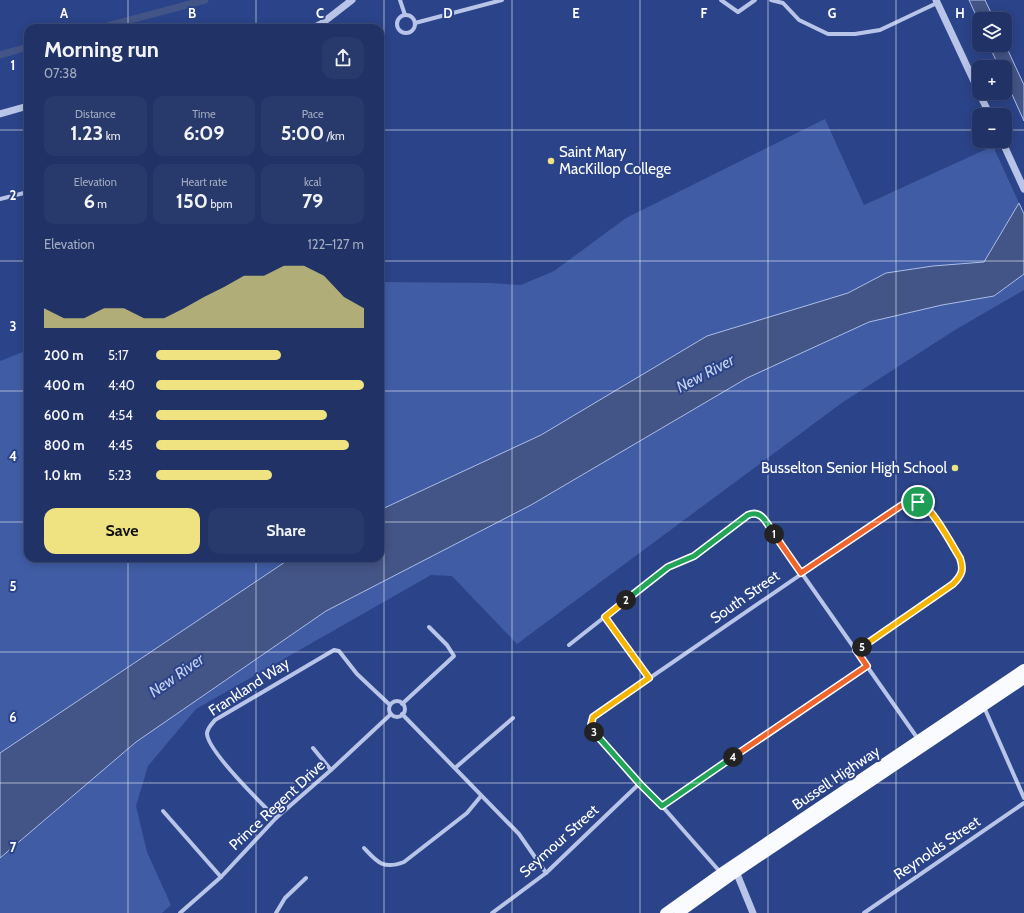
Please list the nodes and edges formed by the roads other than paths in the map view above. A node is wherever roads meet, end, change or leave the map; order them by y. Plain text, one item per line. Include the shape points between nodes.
1 (352, 0) edge
2 (400, 0) edge
3 (502, 0) edge
4 (721, 0) edge
5 (755, 0) edge
6 (771, 0) edge
7 (937, 2) edge
8 (405, 15) junction
9 (415, 23) junction
10 (321, 24) edge
11 (972, 78) edge
12 (24, 107) edge
13 (0, 114) edge
14 (1005, 148) edge
15 (1024, 189) edge
16 (24, 193) edge
17 (0, 200) edge
18 (801, 573) junction
19 (605, 617) junction
20 (429, 627) dead end
21 (569, 645) dead end
22 (856, 650) junction
23 (867, 666) junction
24 (1024, 669) edge
25 (649, 678) junction
26 (1024, 679) edge
27 (982, 702) junction
28 (402, 704) junction
29 (390, 705) junction
30 (391, 714) junction
31 (402, 714) junction
32 (513, 718) dead end
33 (921, 743) junction
34 (313, 748) dead end
35 (454, 768) junction
36 (331, 770) junction
37 (640, 784) junction
38 (481, 796) junction
39 (1024, 798) edge
40 (1024, 803) edge
41 (662, 806) junction
42 (163, 811) dead end
43 (276, 818) junction
44 (364, 848) dead end
45 (735, 869) junction
46 (546, 873) junction
47 (723, 876) junction
48 (221, 877) junction
49 (306, 878) dead end
50 (180, 913) edge
51 (276, 913) edge
52 (492, 913) edge
53 (665, 913) edge
54 (679, 913) edge
55 (753, 913) edge
56 (864, 913) edge

1 - 10 street
2 - 8 street
3 - 9 street
4 - 5 street via 738,12
6 - 7 street via 783,3 799,20 828,34 855,34 880,30
7 - 11 street
8 - 9 street via 412,18
8 - 9 street via 397,21 399,31 409,33
12 - 13 street
14 - 15 street
16 - 17 street
18 - 19 street via 761,515 753,512 694,556 668,567
18 - 22 street
18 - 22 street, South Street via 902,505 921,502 929,509 960,558 963,566 962,576
18 - 25 street, South Street
19 - 21 street
19 - 25 street
20 - 28 street via 454,656
22 - 23 street
23 - 33 street
23 - 41 street
24 - 27 main road, Bussell Highway
25 - 37 street, South Street via 593,717 591,725 594,732
26 - 27 main road, Bussell Highway
27 - 33 main road, Bussell Highway
27 - 39 street
28 - 29 street via 395,702
28 - 31 street
29 - 30 street
29 - 43 street, Frankland Way via 357,674 339,651 334,650 215,720 208,728 209,742 238,780
30 - 31 street via 395,717
30 - 36 street, Prince Regent Drive
31 - 35 street
32 - 35 street
33 - 45 main road, Bussell Highway
34 - 36 street
35 - 38 street
36 - 43 street, Prince Regent Drive
37 - 41 street
37 - 46 street, Seymour Street
38 - 44 street via 467,813 404,862 394,866 378,863
38 - 46 street via 519,834
40 - 56 street, Reynolds Street
41 - 47 street
42 - 48 street
43 - 48 street, Prince Regent Drive
45 - 47 main road, Bussell Highway
45 - 55 street
46 - 52 street, Seymour Street
47 - 53 main road, Bussell Highway
47 - 54 main road, Bussell Highway
48 - 50 street, Prince Regent Drive
49 - 51 street via 285,898

